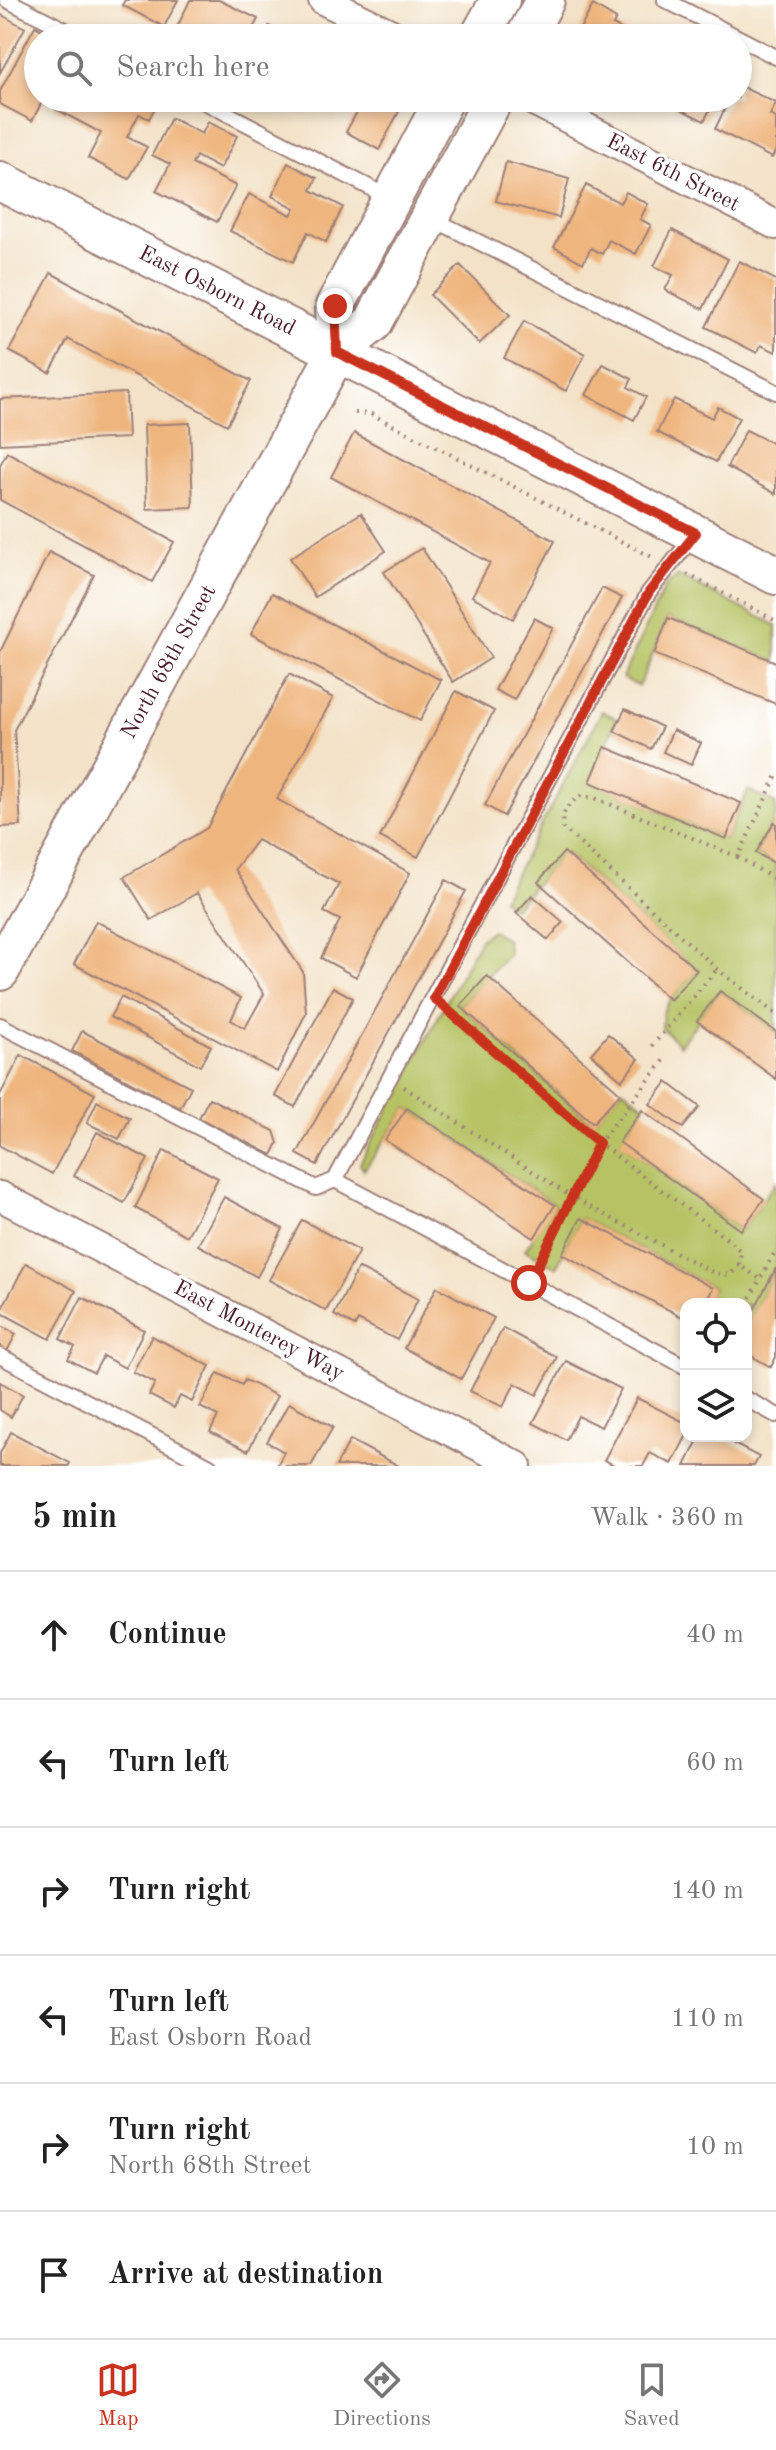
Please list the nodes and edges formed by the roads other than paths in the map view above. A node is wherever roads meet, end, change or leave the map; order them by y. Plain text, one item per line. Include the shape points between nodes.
1 (7, 0) edge
2 (323, 0) edge
3 (500, 0) edge
4 (545, 0) edge
5 (665, 0) edge
6 (54, 24) edge
7 (372, 24) edge
8 (487, 24) edge
9 (532, 24) edge
10 (712, 24) edge
11 (752, 45) edge
12 (776, 57) edge
13 (224, 112) edge
14 (437, 112) edge
15 (487, 112) edge
16 (555, 112) edge
17 (0, 181) edge
18 (390, 198) junction
19 (430, 218) junction
20 (776, 225) edge
21 (337, 352) junction
22 (776, 392) edge
23 (696, 533) junction
24 (776, 575) edge
25 (0, 971) edge
26 (0, 1025) edge
27 (335, 1180) junction
28 (0, 1196) edge
29 (0, 1356) edge
30 (680, 1364) edge
31 (752, 1402) edge
32 (776, 1415) edge
33 (210, 1466) edge
34 (517, 1466) edge

1 - 6 lane
2 - 7 street
3 - 8 main road
4 - 9 main road
5 - 10 lane
11 - 12 lane
13 - 18 lane
14 - 18 main road
15 - 19 main road, North 68th Street
16 - 20 street, East 6th Street
17 - 21 main road, East Osborn Road
18 - 21 main road via 335,306
19 - 21 main road, North 68th Street via 373,323
19 - 22 lane
21 - 23 main road, East Osborn Road
21 - 25 main road, North 68th Street
23 - 24 main road, East Osborn Road
23 - 27 lane via 649,592
26 - 27 lane via 316,1188
27 - 30 lane
28 - 34 street, East Monterey Way
29 - 33 lane
31 - 32 lane

